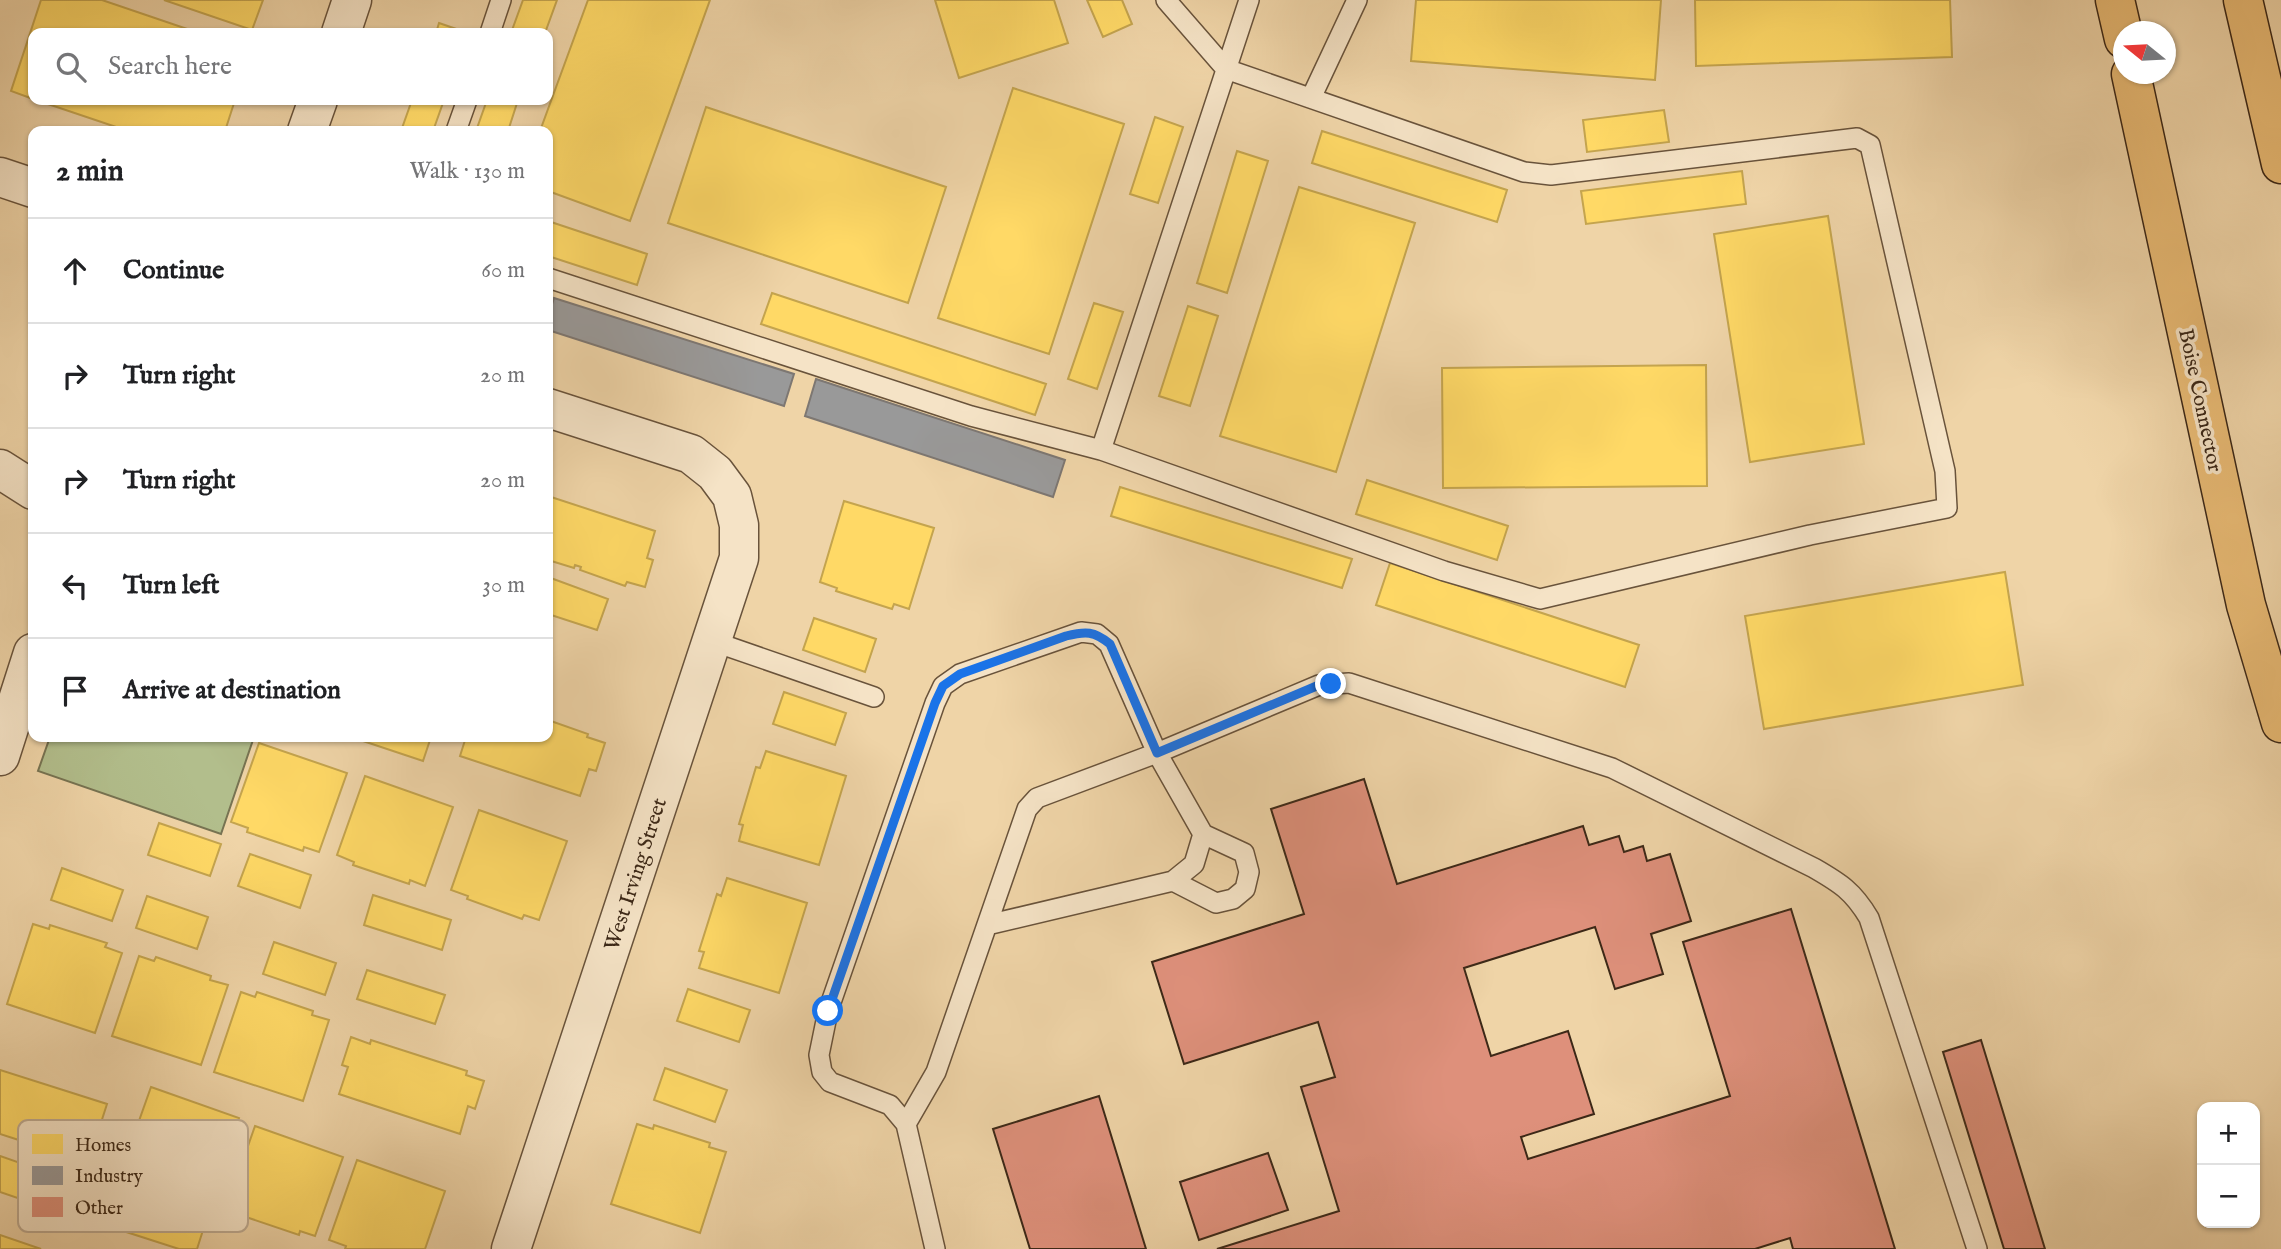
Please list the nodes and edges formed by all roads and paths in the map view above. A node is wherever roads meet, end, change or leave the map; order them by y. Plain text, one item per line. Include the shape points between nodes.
1 (352, 0) edge
2 (501, 0) edge
3 (1166, 0) edge
4 (1249, 0) edge
5 (1357, 0) edge
6 (2115, 0) edge
7 (2243, 0) edge
8 (2119, 21) edge
9 (343, 28) edge
10 (492, 28) edge
11 (1226, 69) junction
12 (2133, 84) edge
13 (1311, 99) junction
14 (316, 105) edge
15 (465, 105) edge
16 (309, 126) edge
17 (458, 126) edge
18 (2281, 164) edge
19 (0, 177) edge
20 (28, 186) edge
21 (553, 280) edge
22 (553, 410) edge
23 (1101, 450) junction
24 (0, 469) edge
25 (28, 487) edge
26 (712, 641) junction
27 (28, 669) edge
28 (874, 697) dead end
29 (2281, 723) edge
30 (1157, 753) junction
31 (0, 756) edge
32 (1203, 834) junction
33 (1172, 881) junction
34 (987, 925) junction
35 (906, 1124) junction
36 (511, 1249) edge
37 (936, 1249) edge
38 (1977, 1249) edge

1 - 9 street
2 - 10 lane
3 - 11 lane
4 - 11 lane
5 - 13 lane
6 - 8 highway
7 - 18 highway
11 - 13 lane
11 - 23 lane
12 - 29 highway, Boise Connector via 2243,595
13 - 23 lane via 1524,172 1551,175 1857,138 1870,145 1945,471 1947,508 1539,599 1444,571
14 - 16 street
15 - 17 lane
19 - 20 street
21 - 23 lane via 971,416
22 - 26 street, West Irving Street via 691,454 715,473 732,496 739,525 739,558
24 - 25 street
26 - 28 lane
26 - 36 street, West Irving Street
27 - 31 street
30 - 32 lane
30 - 34 lane via 1037,798 1027,810
30 - 35 lane via 1110,644 1097,634 1066,636 960,674 943,686 828,1011 819,1055 822,1072 831,1082 890,1105
30 - 38 lane via 1319,685 1349,683 1612,768 1840,883 1855,895 1869,918
32 - 33 lane via 1194,864
32 - 33 lane via 1244,853 1249,872 1245,889 1233,900 1216,903
33 - 34 lane
34 - 35 lane via 936,1072
35 - 37 lane

